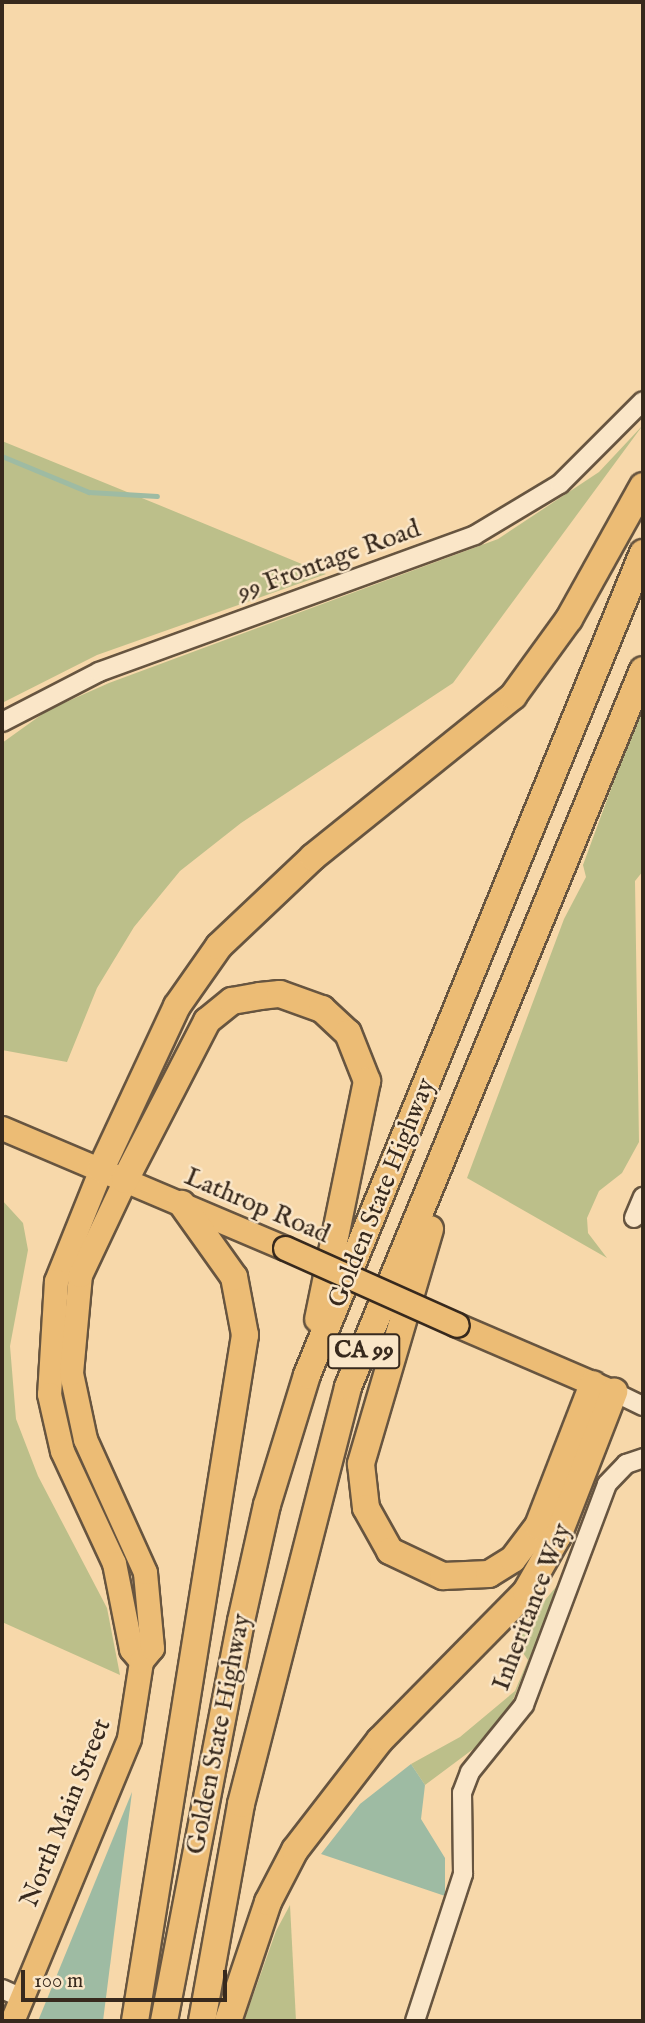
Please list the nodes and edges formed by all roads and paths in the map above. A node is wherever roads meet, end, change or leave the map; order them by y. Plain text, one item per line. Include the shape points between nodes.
1 (643, 401) edge
2 (643, 486) edge
3 (643, 553) edge
4 (643, 670) edge
5 (626, 712) junction
6 (2, 722) edge
7 (2, 1128) edge
8 (101, 1169) junction
9 (125, 1180) junction
10 (643, 1196) edge
11 (182, 1204) junction
12 (634, 1218) dead end
13 (307, 1375) junction
14 (603, 1388) junction
15 (643, 1406) edge
16 (643, 1458) edge
17 (141, 1661) junction
18 (12, 1994) edge
19 (12, 2021) edge
20 (135, 2021) edge
21 (164, 2021) edge
22 (202, 2021) edge
23 (228, 2021) edge
24 (415, 2021) edge

1 - 6 street, 99 Frontage Road via 560,484 498,523 99,672
2 - 8 highway via 569,619 513,696 313,858 219,946 177,1006
3 - 13 highway, Golden State Highway / CA 99
4 - 5 highway, Golden State Highway / CA 99
5 - 14 highway via 418,1261 367,1435 361,1464 366,1508 390,1551 443,1576 489,1574 513,1559 538,1526
5 - 22 highway, Golden State Highway / CA 99 via 348,1387 241,1804
7 - 8 main road, Lathrop Road
8 - 9 main road, Lathrop Road
8 - 17 main road via 55,1281 49,1394 62,1451 114,1563 131,1649
9 - 11 main road, Lathrop Road
9 - 13 highway via 198,1032 221,1009 280,995 312,1003 338,1021 359,1052 367,1092
9 - 17 main road, North Main Street via 80,1275 71,1373 85,1439 145,1572 152,1648
10 - 12 street
11 - 14 main road, Lathrop Road, bridge
11 - 20 highway via 234,1278 245,1335
13 - 21 highway, Golden State Highway / CA 99 via 267,1505 241,1621
14 - 15 street, Lathrop Road
14 - 23 highway via 558,1536 526,1592 380,1740 295,1850 268,1902
16 - 24 street, Inheritance Way via 613,1474 524,1704 470,1772 462,1793 463,1874
17 - 18 main road, North Main Street via 129,1738
18 - 19 main road, North Main Street

